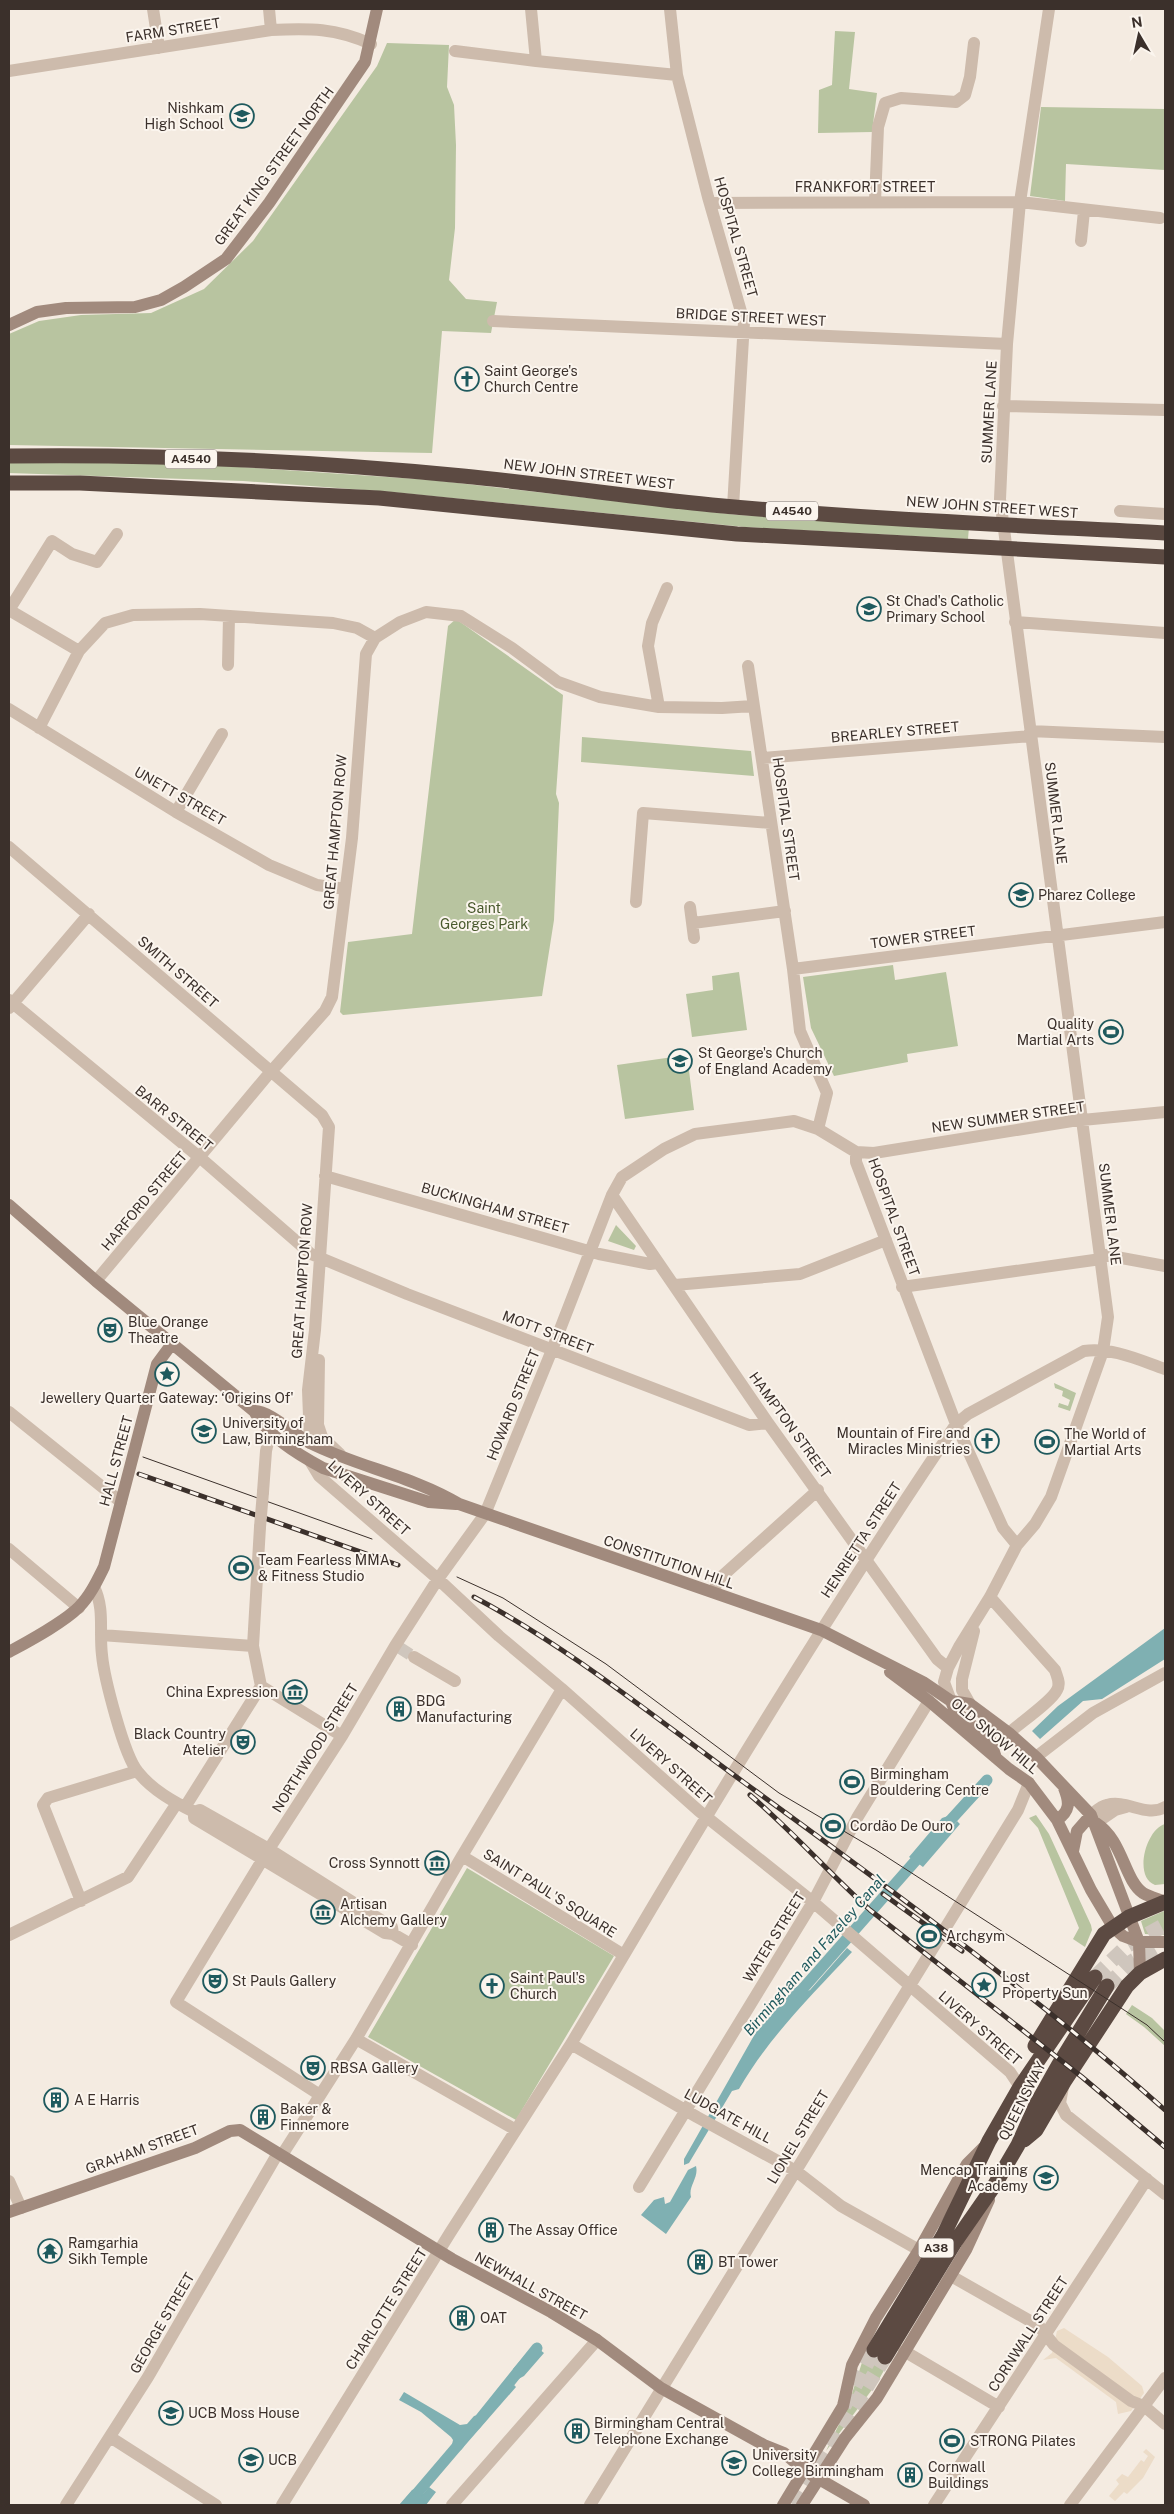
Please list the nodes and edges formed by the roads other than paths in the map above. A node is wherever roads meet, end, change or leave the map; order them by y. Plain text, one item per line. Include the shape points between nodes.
1 (153, 9) edge
2 (269, 9) edge
3 (377, 9) edge
4 (532, 9) edge
5 (670, 9) edge
6 (1049, 9) edge
7 (271, 30) junction
8 (974, 43) dead end
9 (371, 44) junction
10 (158, 48) junction
11 (455, 51) dead end
12 (536, 61) junction
13 (9, 72) edge
14 (677, 75) junction
15 (875, 202) junction
16 (1020, 202) junction
17 (710, 203) junction
18 (1084, 211) junction
19 (1160, 218) dead end
20 (1081, 241) dead end
21 (493, 321) dead end
22 (9, 325) edge
23 (745, 332) junction
24 (1007, 344) junction
25 (1003, 406) junction
26 (1165, 410) edge
27 (9, 456) edge
28 (9, 482) edge
29 (733, 507) junction
30 (1120, 511) dead end
31 (1165, 514) edge
32 (1002, 523) junction
33 (117, 534) dead end
34 (1165, 534) edge
35 (1005, 549) junction
36 (1165, 557) edge
37 (667, 588) dead end
38 (229, 616) junction
39 (1015, 622) junction
40 (1165, 633) edge
41 (375, 638) junction
42 (79, 651) junction
43 (228, 665) dead end
44 (748, 666) dead end
45 (753, 706) junction
46 (659, 707) junction
47 (9, 709) edge
48 (39, 728) junction
49 (1030, 733) junction
50 (222, 734) dead end
51 (1165, 737) edge
52 (763, 758) junction
53 (176, 812) junction
54 (771, 823) junction
55 (9, 847) edge
56 (346, 889) junction
57 (636, 902) dead end
58 (690, 907) dead end
59 (785, 911) junction
60 (89, 914) junction
61 (1165, 922) edge
62 (693, 923) junction
63 (1057, 935) junction
64 (694, 938) dead end
65 (793, 969) junction
66 (10, 1004) edge
67 (313, 1025) joint
68 (270, 1072) junction
69 (1165, 1112) edge
70 (327, 1121) joint
71 (1083, 1121) junction
72 (818, 1129) junction
73 (856, 1152) junction
74 (200, 1158) junction
75 (325, 1176) junction
76 (612, 1195) junction
77 (9, 1205) edge
78 (886, 1240) junction
79 (590, 1252) junction
80 (1101, 1256) junction
81 (320, 1258) junction
82 (658, 1263) junction
83 (1165, 1266) edge
84 (96, 1281) junction
85 (674, 1285) junction
86 (902, 1287) junction
87 (315, 1330) junction
88 (171, 1345) junction
89 (552, 1350) junction
90 (1103, 1351) junction
91 (1165, 1369) edge
92 (254, 1411) junction
93 (9, 1412) edge
94 (768, 1422) junction
95 (956, 1424) junction
96 (270, 1432) junction
97 (310, 1443) junction
98 (340, 1454) junction
99 (310, 1461) junction
100 (393, 1490) junction
101 (818, 1490) junction
102 (121, 1502) junction
103 (459, 1504) junction
104 (485, 1514) junction
105 (1017, 1545) junction
106 (9, 1549) edge
107 (865, 1558) junction
108 (438, 1579) junction
109 (94, 1587) junction
110 (713, 1592) junction
111 (990, 1597) junction
112 (79, 1608) junction
113 (976, 1622) junction
114 (820, 1630) junction
115 (101, 1635) junction
116 (253, 1646) junction
117 (9, 1652) edge
118 (866, 1653) junction
119 (414, 1657) tunnel mouth
120 (948, 1668) junction
121 (1165, 1673) edge
122 (455, 1681) dead end
123 (261, 1686) junction
124 (562, 1690) junction
125 (929, 1701) junction
126 (950, 1701) junction
127 (970, 1704) junction
128 (1009, 1733) junction
129 (342, 1736) junction
130 (1022, 1745) joint
131 (1036, 1757) junction
132 (996, 1758) junction
133 (137, 1771) junction
134 (1029, 1783) junction
135 (1063, 1786) junction
136 (1165, 1807) edge
137 (186, 1808) junction
138 (705, 1816) junction
139 (1093, 1819) junction
140 (1057, 1820) junction
141 (1073, 1851) junction
142 (266, 1854) junction
143 (462, 1856) junction
144 (81, 1901) junction
145 (813, 1902) junction
146 (1165, 1902) edge
147 (1129, 1917) junction
148 (1113, 1927) junction
149 (9, 1935) edge
150 (1139, 1942) junction
151 (1165, 1942) edge
152 (412, 1945) junction
153 (624, 1955) junction
154 (1165, 1959) edge
155 (1140, 1973) junction
156 (908, 1985) junction
157 (356, 2039) junction
158 (572, 2044) junction
159 (1064, 2082) junction
160 (1020, 2087) junction
161 (320, 2095) junction
162 (685, 2110) junction
163 (516, 2130) junction
164 (990, 2140) junction
165 (1018, 2146) junction
166 (280, 2154) junction
167 (796, 2170) junction
168 (1147, 2179) junction
169 (9, 2181) edge
170 (994, 2186) junction
171 (639, 2187) dead end
172 (1165, 2194) edge
173 (15, 2210) edge
174 (919, 2250) junction
175 (440, 2251) junction
176 (951, 2276) junction
177 (1046, 2335) junction
178 (597, 2340) junction
179 (904, 2351) junction
180 (1165, 2378) edge
181 (662, 2388) junction
182 (1144, 2406) junction
183 (999, 2407) junction
184 (1165, 2424) edge
185 (110, 2437) junction
186 (804, 2470) junction
187 (818, 2479) junction
188 (1074, 2504) edge
189 (66, 2505) edge
190 (216, 2505) edge
191 (282, 2505) edge
192 (452, 2505) edge
193 (590, 2505) edge
194 (783, 2505) edge
195 (802, 2505) edge
196 (864, 2505) edge
197 (934, 2505) edge

1 - 10 street
2 - 7 street
3 - 9 main road, GREAT KING STREET NORTH
4 - 12 street
5 - 14 street, HOSPITAL STREET
6 - 16 street, SUMMER LANE
7 - 9 street, FARM STREET via 310,28 349,34
7 - 10 street, FARM STREET
8 - 15 street via 965,95 956,102 901,98 885,103 878,127
9 - 22 main road, GREAT KING STREET NORTH via 365,62 269,203 226,258 161,300 135,307 66,308 37,312
10 - 13 street, FARM STREET
11 - 12 street
12 - 14 street
14 - 17 street, HOSPITAL STREET
15 - 16 street, FRANKFORT STREET
15 - 17 street, FRANKFORT STREET
16 - 18 street, FRANKFORT STREET
16 - 24 street, SUMMER LANE
17 - 23 street, HOSPITAL STREET via 740,300
18 - 19 street, FRANKFORT STREET
18 - 20 street
21 - 23 street, BRIDGE STREET WEST
23 - 24 street, BRIDGE STREET WEST
23 - 29 street, HOSPITAL STREET
24 - 25 street, SUMMER LANE
25 - 26 street
25 - 32 street, SUMMER LANE
27 - 29 highway, NEW JOHN STREET WEST / A4540 via 204,459 373,469
28 - 35 highway, A4540 via 379,498 737,534
29 - 32 highway, NEW JOHN STREET WEST / A4540
30 - 31 street
32 - 34 highway, NEW JOHN STREET WEST / A4540
32 - 35 street, SUMMER LANE
33 - 42 street via 97,562 72,554 52,541 9,610
35 - 36 highway, A4540
35 - 39 street, SUMMER LANE
37 - 46 street via 652,623 648,646
38 - 41 street via 333,623 357,628
38 - 42 street via 132,615 105,623
38 - 43 street
39 - 40 street
39 - 49 street, SUMMER LANE
41 - 46 street via 400,622 426,612 460,616 512,648 558,682 600,697
41 - 56 street, GREAT HAMPTON ROW via 366,654
42 - 48 street
44 - 45 street, HOSPITAL STREET
45 - 46 street
45 - 52 street, HOSPITAL STREET
47 - 48 street, UNETT STREET
48 - 53 street, UNETT STREET
49 - 51 street, BREARLEY STREET
49 - 52 street, BREARLEY STREET
49 - 63 street, SUMMER LANE
50 - 53 street
52 - 54 street, HOSPITAL STREET
53 - 56 street, UNETT STREET via 269,865 317,885
54 - 57 street via 643,813
54 - 59 street, HOSPITAL STREET
55 - 60 street, SMITH STREET
56 - 67 street, GREAT HAMPTON ROW via 332,997
58 - 62 street
59 - 62 street
59 - 65 street, HOSPITAL STREET
60 - 66 street
60 - 68 street, SMITH STREET
61 - 63 street, TOWER STREET
62 - 64 street
63 - 65 street, TOWER STREET
63 - 71 street, SUMMER LANE
65 - 72 street, HOSPITAL STREET via 800,1030 827,1094
66 - 74 street, BARR STREET
67 - 68 street, HARFORD STREET
68 - 70 street, SMITH STREET
68 - 74 street, HARFORD STREET
69 - 71 street, NEW SUMMER STREET
70 - 75 street, GREAT HAMPTON ROW
71 - 73 street, NEW SUMMER STREET via 874,1153
71 - 80 street, SUMMER LANE
72 - 73 street, HOSPITAL STREET
72 - 76 street, HOWARD STREET via 794,1121 695,1134 664,1149 622,1177
73 - 78 street, HOSPITAL STREET via 856,1162
74 - 81 street, BARR STREET via 311,1254
74 - 84 street, HARFORD STREET
75 - 79 street, BUCKINGHAM STREET
75 - 81 street, GREAT HAMPTON ROW
76 - 79 street, HOWARD STREET
76 - 82 street, HAMPTON STREET
77 - 84 main road
78 - 85 street via 800,1274
78 - 86 street, HOSPITAL STREET
79 - 82 street, BUCKINGHAM STREET
79 - 89 street, HOWARD STREET
80 - 83 street
80 - 86 street
80 - 90 street, SUMMER LANE via 1108,1317
81 - 87 street, GREAT HAMPTON ROW
81 - 89 street, MOTT STREET
82 - 85 street, HAMPTON STREET
84 - 88 main road
85 - 94 street, HAMPTON STREET
86 - 95 street, HOSPITAL STREET
87 - 97 street, GREAT HAMPTON ROW via 308,1390
87 - 98 street via 319,1364 318,1425 322,1437
88 - 92 main road
88 - 102 main road, HALL STREET via 157,1364
89 - 94 street, MOTT STREET via 750,1426
89 - 104 street, HOWARD STREET
90 - 91 street, HENRIETTA STREET via 1113,1351
90 - 95 street, HENRIETTA STREET via 1075,1355 968,1414
90 - 105 street, SUMMER LANE via 1051,1497 1036,1524
92 - 96 main road, CONSTITUTION HILL via 262,1426
92 - 97 main road via 264,1412
93 - 102 street
94 - 101 street, HAMPTON STREET
95 - 105 street, HOSPITAL STREET via 1003,1528
95 - 107 street, HENRIETTA STREET
96 - 99 main road, CONSTITUTION HILL
96 - 116 street, bridge
97 - 98 main road, CONSTITUTION HILL
97 - 100 main road, CONSTITUTION HILL via 319,1458
98 - 103 main road, CONSTITUTION HILL via 435,1490
99 - 100 main road, CONSTITUTION HILL
99 - 108 street, LIVERY STREET via 319,1476
100 - 103 main road, CONSTITUTION HILL via 428,1502
101 - 107 street, HAMPTON STREET
101 - 110 street via 719,1579
102 - 109 main road, HALL STREET via 104,1567
103 - 104 main road, CONSTITUTION HILL
104 - 108 street, NORTHWOOD STREET
104 - 110 main road, CONSTITUTION HILL
105 - 111 street, SUMMER LANE
106 - 112 street
107 - 114 street, HENRIETTA STREET
107 - 120 street, HAMPTON STREET via 937,1658
108 - 124 street, LIVERY STREET
108 - 129 street, NORTHWOOD STREET
109 - 112 main road, HALL STREET
109 - 115 street via 101,1605
110 - 114 main road, CONSTITUTION HILL
111 - 113 street, SUMMER LANE
111 - 128 street via 1055,1670 1060,1683 1054,1694
112 - 117 main road, HALL STREET
113 - 120 street, SUMMER LANE
113 - 127 street, SUMMER LANE via 962,1679 962,1690
114 - 118 main road, CONSTITUTION HILL
114 - 138 street, HENRIETTA STREET
115 - 116 street
115 - 133 street via 109,1687 124,1741
116 - 123 street
118 - 125 main road, CONSTITUTION HILL
118 - 126 main road, CONSTITUTION HILL via 923,1682
119 - 122 street
120 - 126 street, SUMMER LANE via 944,1682
121 - 131 street via 1093,1713
123 - 129 street
123 - 137 street
124 - 138 street, LIVERY STREET
124 - 143 street
125 - 132 main road, OLD SNOW HILL
125 - 145 street, WATER STREET via 857,1818
126 - 127 main road, CONSTITUTION HILL
126 - 132 main road, CONSTITUTION HILL via 956,1711 990,1740
127 - 128 main road, CONSTITUTION HILL
128 - 130 main road, CONSTITUTION HILL
129 - 142 street, NORTHWOOD STREET
130 - 131 main road, OLD SNOW HILL
131 - 135 main road, OLD SNOW HILL
132 - 134 main road, OLD SNOW HILL
133 - 137 street via 154,1788
133 - 144 street via 48,1798 43,1805
134 - 140 main road, OLD SNOW HILL
134 - 156 street, LIONEL STREET via 1018,1810
135 - 139 main road, OLD SNOW HILL
135 - 140 main road via 1069,1805 1066,1813
136 - 139 street via 1160,1810 1114,1803 1106,1805
137 - 142 street via 200,1810
137 - 144 street via 128,1877
138 - 145 street, LIVERY STREET
138 - 153 street, HENRIETTA STREET
139 - 141 main road via 1077,1831
139 - 146 main road, OLD SNOW HILL via 1113,1839 1141,1891
139 - 147 main road, OLD SNOW HILL
140 - 141 main road, OLD SNOW HILL
141 - 148 main road, OLD SNOW HILL
142 - 152 street via 392,1927 393,1934
142 - 161 street, NORTHWOOD STREET via 176,2002
143 - 152 street, SAINT PAUL'S SQUARE
143 - 153 street, SAINT PAUL'S SQUARE
144 - 149 street
145 - 156 street, LIVERY STREET
145 - 162 street, WATER STREET
146 - 147 highway
147 - 148 highway
147 - 150 main road, OLD SNOW HILL
148 - 150 main road via 1123,1936
148 - 160 highway via 1099,1941 1034,2047
150 - 151 main road
150 - 155 main road, OLD SNOW HILL
152 - 157 street, SAINT PAUL'S SQUARE
153 - 158 street, SAINT PAUL'S SQUARE
154 - 155 highway
155 - 159 highway via 1127,1986
156 - 160 street, LIVERY STREET via 1010,2072
156 - 167 street, LIONEL STREET
157 - 161 street, SAINT PAUL'S SQUARE
157 - 163 street
158 - 162 street, LUDGATE HILL
158 - 163 street, SAINT PAUL'S SQUARE
159 - 165 highway via 1036,2130
159 - 168 street via 1060,2103 1066,2115
160 - 164 highway, A38
160 - 165 highway, QUEENSWAY / A38 via 1101,1982
161 - 166 street, GEORGE STREET
162 - 167 street, LUDGATE HILL
162 - 171 street, WATER STREET via 645,2171
163 - 175 street, CHARLOTTE STREET
164 - 170 highway, QUEENSWAY / A38 via 880,2354
164 - 174 main road via 967,2164
165 - 170 highway, QUEENSWAY / A38
166 - 173 main road, GRAHAM STREET via 240,2130 230,2131 195,2148
166 - 175 main road, NEWHALL STREET
166 - 185 street, GEORGE STREET
167 - 174 street, LUDGATE HILL via 841,2206
167 - 181 street, LIONEL STREET
168 - 172 street
168 - 177 street, CORNWALL STREET
169 - 173 street
170 - 176 main road via 972,2238
174 - 186 main road via 858,2351 843,2406
175 - 178 main road, NEWHALL STREET
175 - 191 street, CHARLOTTE STREET
176 - 177 street via 1039,2326
176 - 179 main road
177 - 182 street via 1054,2345 1131,2401
177 - 183 street, CORNWALL STREET
178 - 181 main road, NEWHALL STREET
178 - 192 street
179 - 183 street
179 - 187 main road via 877,2398
180 - 182 street
181 - 186 main road, NEWHALL STREET via 791,2457
181 - 193 street, LIONEL STREET
182 - 184 street
182 - 188 street
183 - 197 street, CORNWALL STREET
185 - 189 street, GEORGE STREET
185 - 190 street
186 - 187 main road, NEWHALL STREET
186 - 194 main road
187 - 195 main road
187 - 196 main road, NEWHALL STREET

